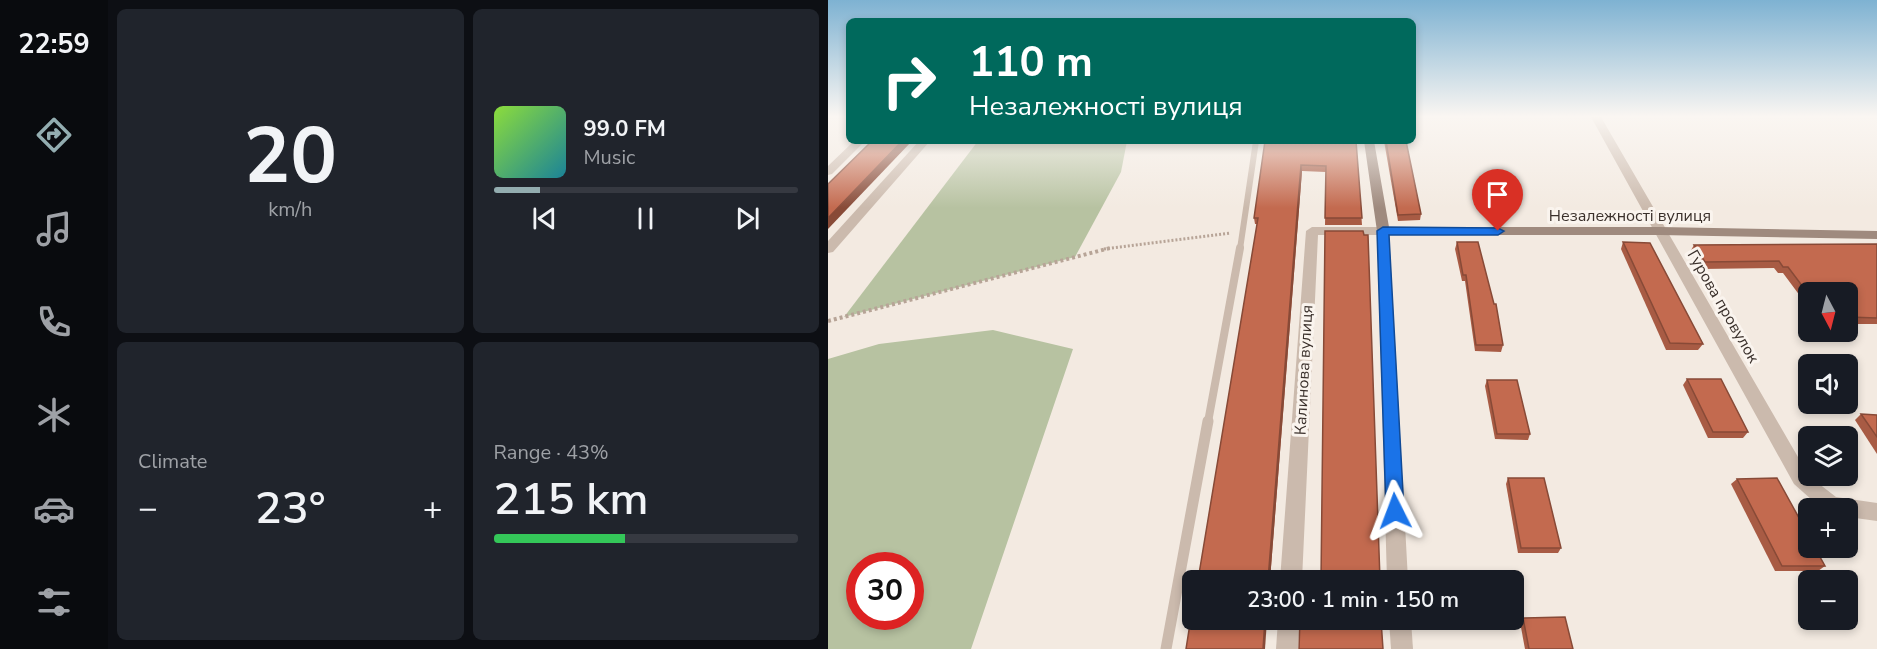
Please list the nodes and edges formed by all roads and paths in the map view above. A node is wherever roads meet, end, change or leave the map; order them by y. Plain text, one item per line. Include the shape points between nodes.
1 (854, 147) edge
2 (919, 147) edge
3 (1255, 147) edge
4 (1370, 147) edge
5 (1613, 147) edge
6 (828, 172) edge
7 (1383, 231) junction
8 (1660, 231) junction
9 (1243, 232) junction
10 (1877, 235) edge
11 (828, 249) edge
12 (828, 321) edge
13 (1877, 512) edge
14 (1292, 570) edge
15 (1398, 570) edge
16 (1288, 630) edge
17 (1401, 630) edge
18 (1166, 649) edge
19 (1287, 649) edge
20 (1402, 649) edge

1 - 6 street
2 - 11 street
3 - 9 lane
4 - 7 street
5 - 8 street, Гурова провулок
7 - 8 street, Незалежності вулиця
7 - 14 street, Калинова вулиця via 1312,231
7 - 15 street
8 - 10 street, Незалежності вулиця
8 - 13 street, Гурова провулок via 1801,478 1831,505
9 - 12 path via 1118,246
9 - 18 lane
16 - 19 street
17 - 20 street

